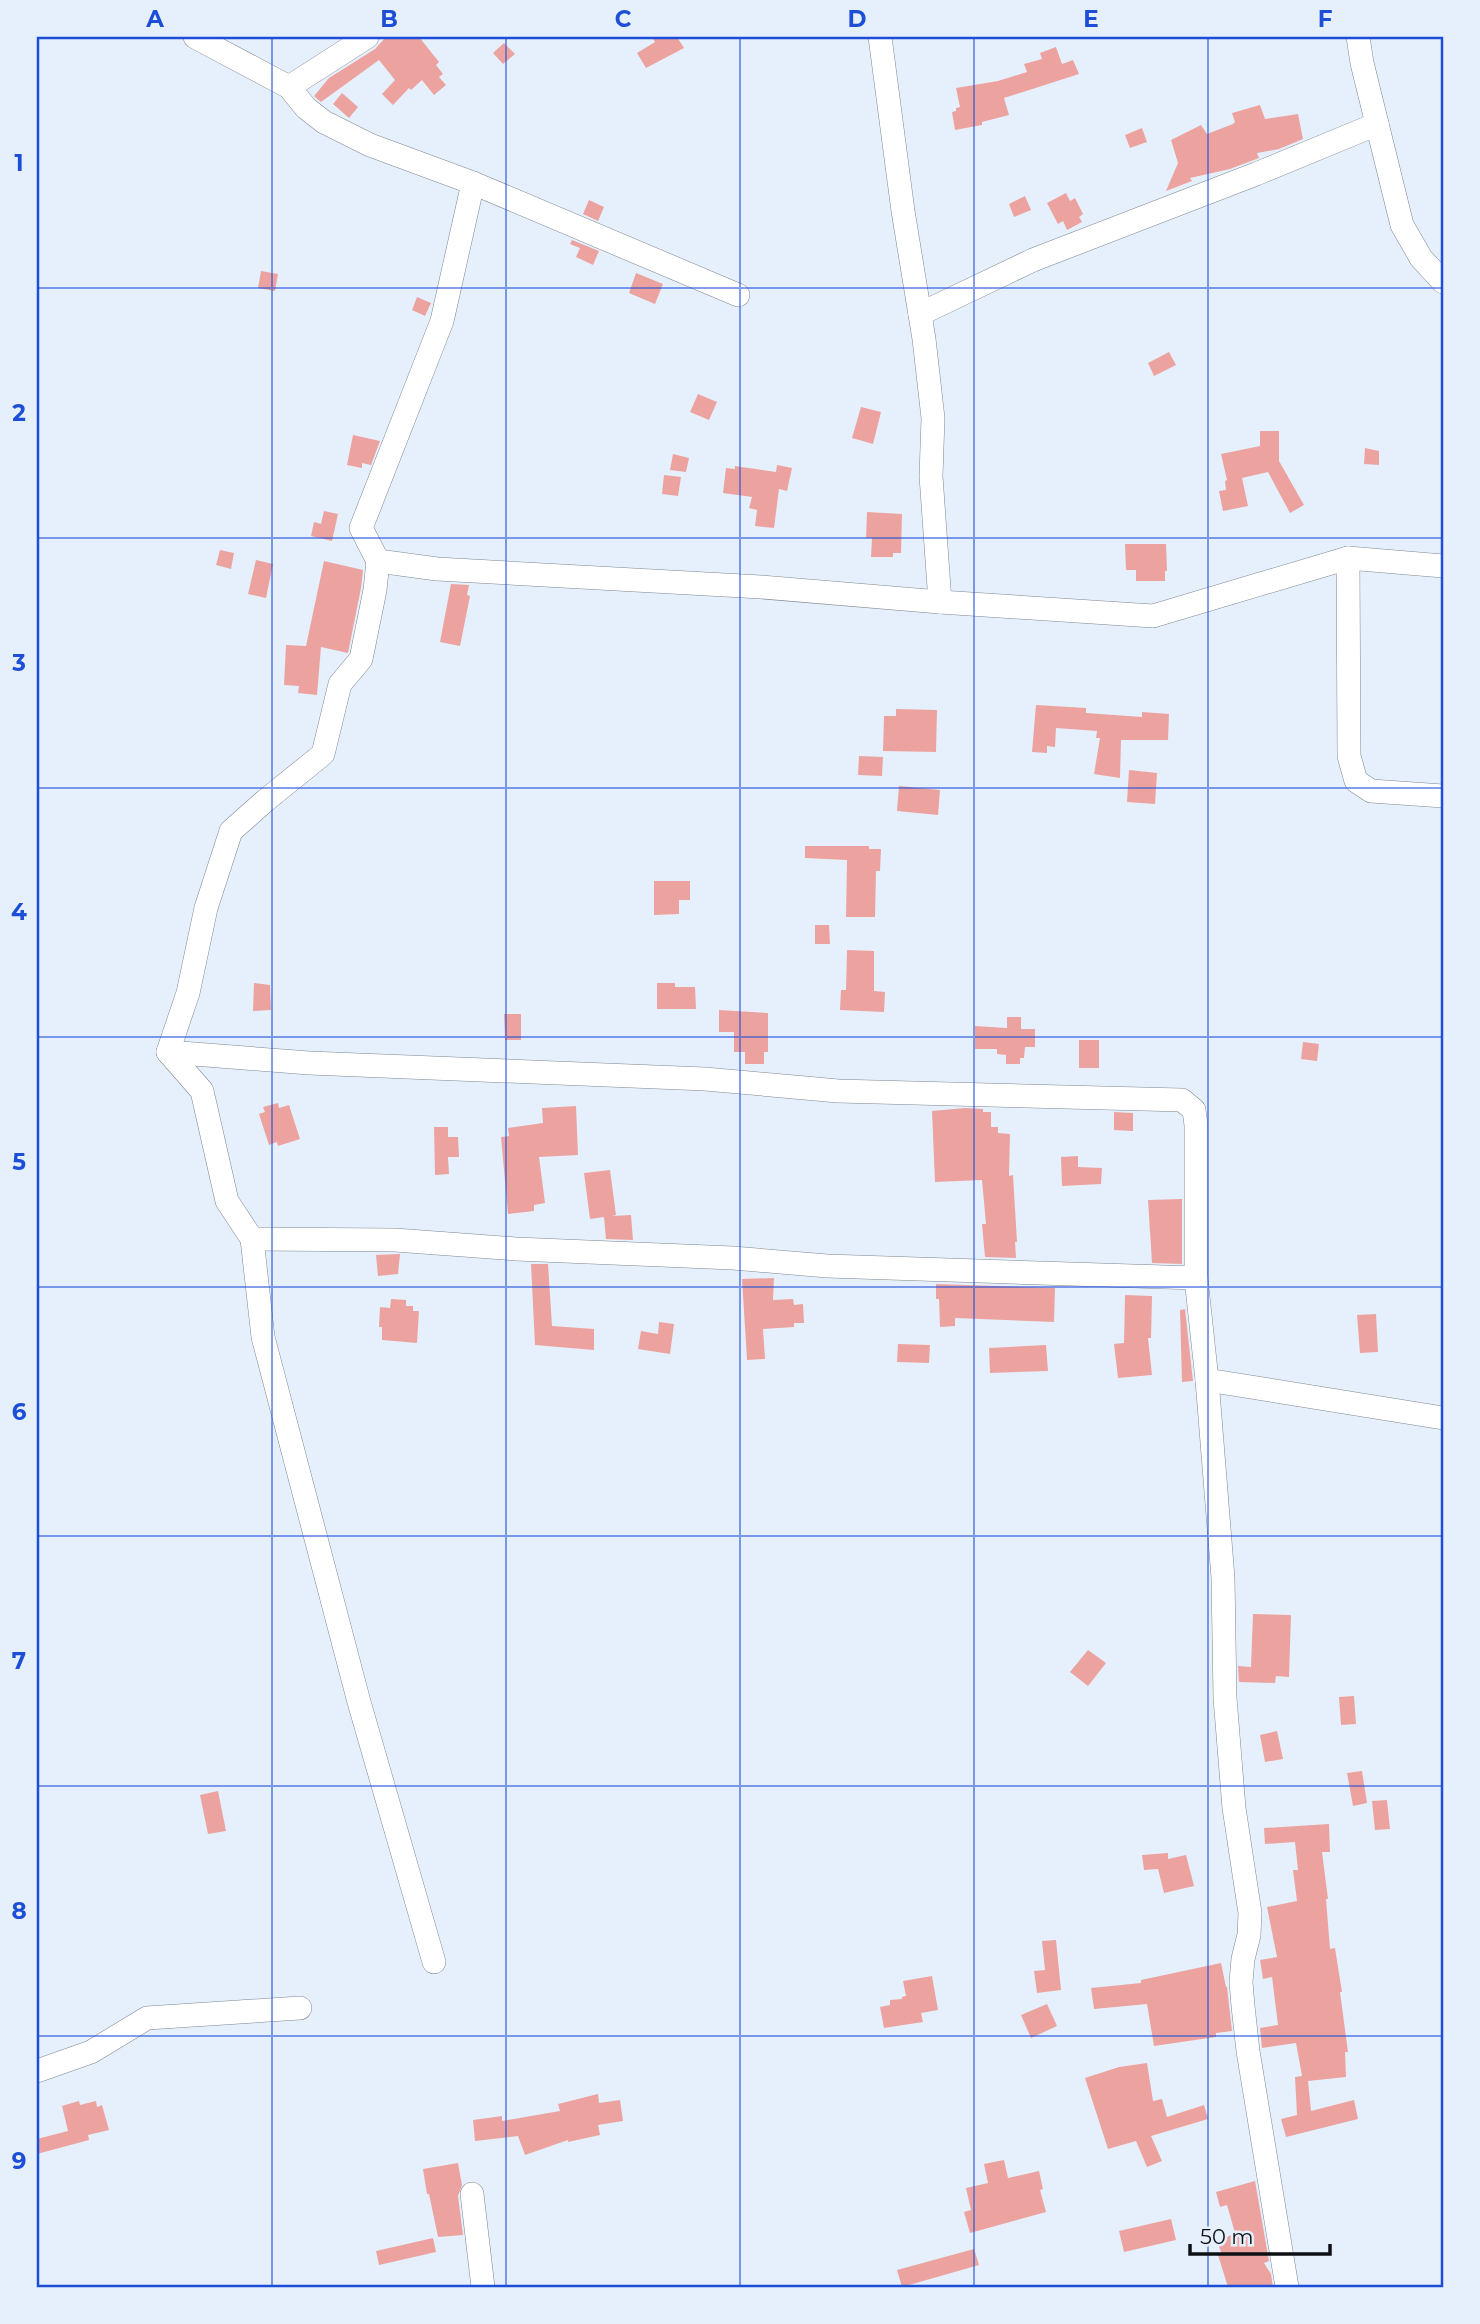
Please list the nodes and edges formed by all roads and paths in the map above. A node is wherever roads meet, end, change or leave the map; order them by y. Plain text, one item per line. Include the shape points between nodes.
1 (195, 37) edge
2 (367, 37) edge
3 (880, 37) edge
4 (1358, 37) edge
5 (289, 87) junction
6 (1377, 124) junction
7 (473, 183) junction
8 (1443, 282) edge
9 (738, 295) dead end
10 (920, 314) junction
11 (1348, 558) junction
12 (378, 561) junction
13 (1443, 566) edge
14 (940, 602) junction
15 (1443, 796) edge
16 (168, 1052) junction
17 (252, 1239) junction
18 (1196, 1278) junction
19 (1207, 1380) junction
20 (1443, 1418) edge
21 (434, 1962) dead end
22 (300, 2008) dead end
23 (37, 2071) edge
24 (472, 2194) dead end
25 (483, 2287) edge
26 (1287, 2287) edge

1 - 5 street
2 - 5 street
3 - 10 street
4 - 6 street
5 - 7 street via 324,122 370,145
6 - 8 street via 1402,225 1421,258
6 - 10 street via 1033,260
7 - 9 street
7 - 12 street via 442,321 361,528
10 - 14 street via 933,418 931,476
11 - 13 street
11 - 14 street via 1153,615
11 - 15 street via 1351,769 1356,780 1371,791
12 - 14 street via 437,569
12 - 16 street via 361,659 340,684 323,754 231,831
16 - 17 street via 202,1091 227,1201
16 - 18 street via 309,1063 705,1079 838,1091 1182,1100 1194,1110 1196,1125
17 - 18 street via 395,1240 827,1266
17 - 21 street via 263,1337 359,1702
18 - 19 street
19 - 20 street
19 - 26 street via 1223,1578 1225,1698 1234,1808 1250,1913 1242,2006
22 - 23 street via 147,2018 91,2052
24 - 25 street

